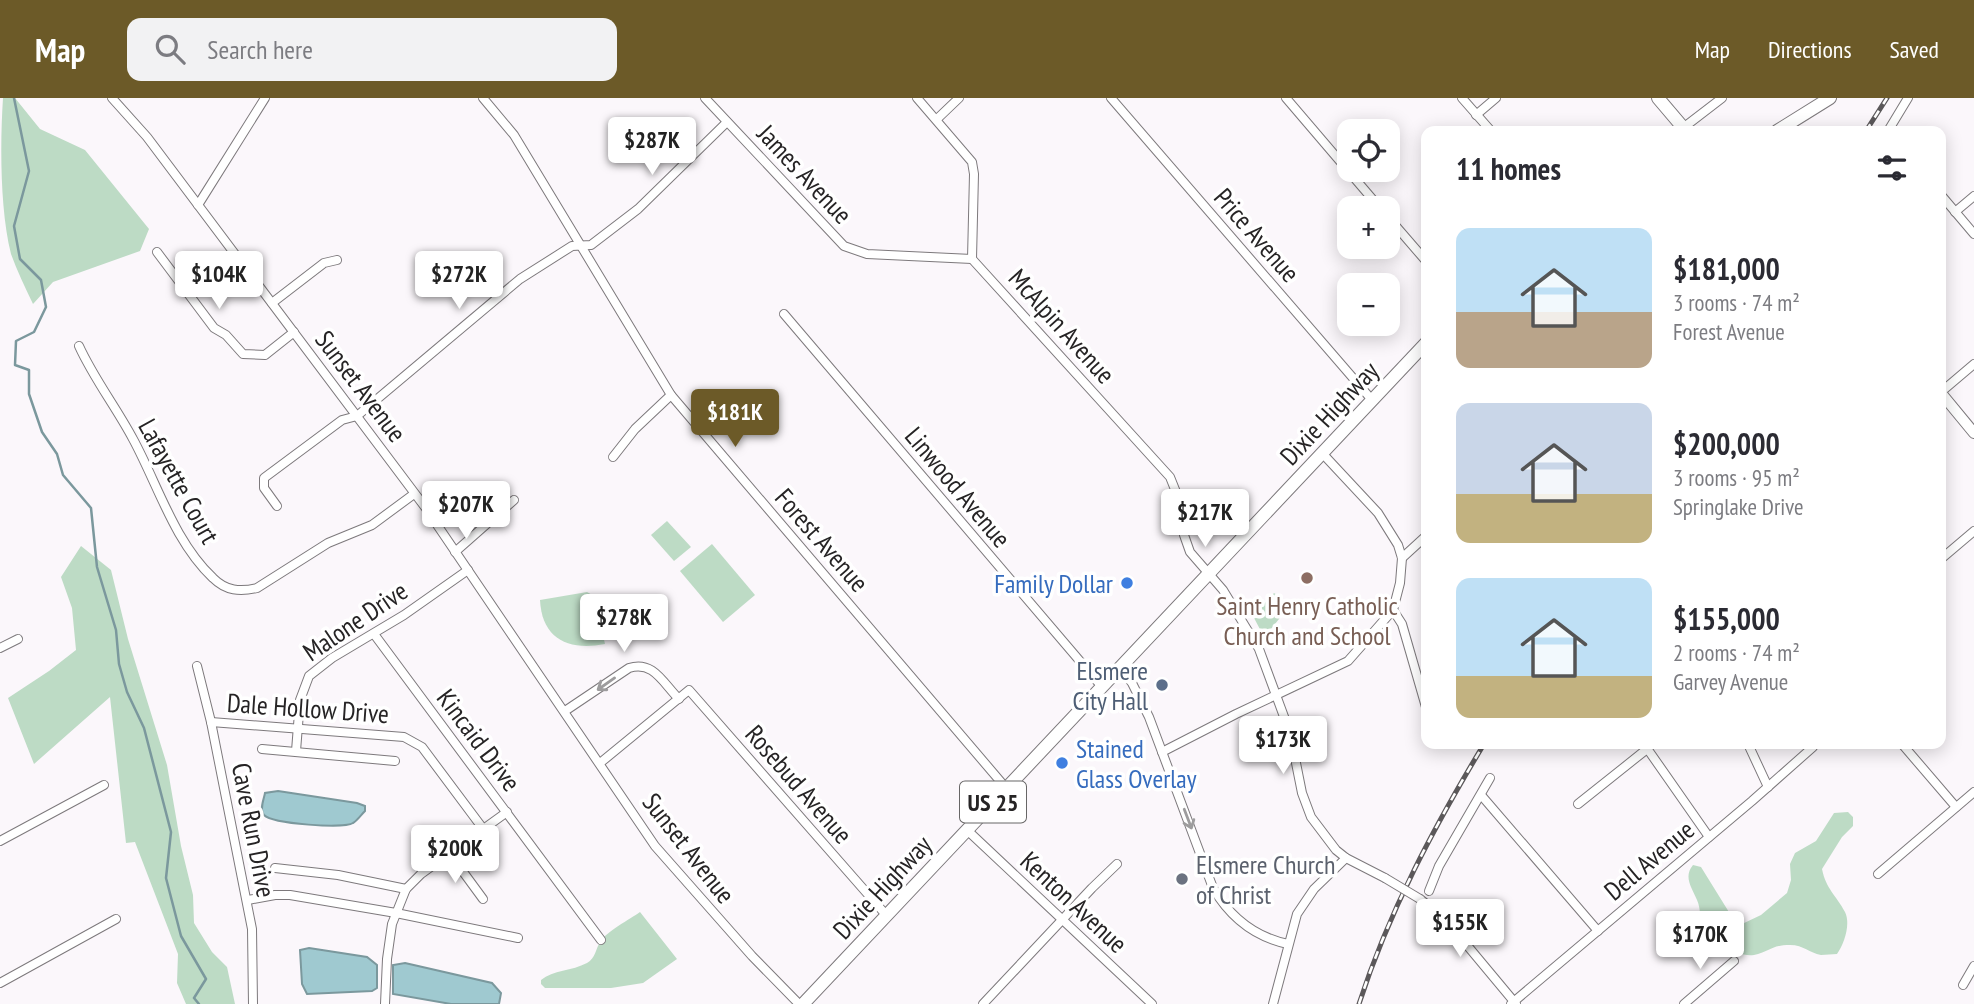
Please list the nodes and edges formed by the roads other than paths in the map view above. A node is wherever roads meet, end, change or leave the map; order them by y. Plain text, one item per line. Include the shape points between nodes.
1 (112, 98) edge
2 (265, 98) edge
3 (483, 98) edge
4 (705, 98) edge
5 (917, 98) edge
6 (959, 98) edge
7 (1111, 98) edge
8 (1286, 98) edge
9 (1462, 98) edge
10 (1496, 98) edge
11 (1658, 98) edge
12 (1722, 98) edge
13 (1830, 98) edge
14 (1908, 98) edge
15 (1476, 115) junction
16 (937, 119) junction
17 (727, 122) junction
18 (1486, 126) edge
19 (1682, 126) edge
20 (1690, 126) edge
21 (1785, 126) edge
22 (1891, 126) edge
23 (1370, 196) edge
24 (1974, 196) edge
25 (1946, 201) edge
26 (198, 205) junction
27 (1955, 212) junction
28 (1400, 231) edge
29 (1974, 234) edge
30 (580, 246) junction
31 (157, 252) dead end
32 (1421, 255) edge
33 (972, 259) junction
34 (337, 260) dead end
35 (272, 303) junction
36 (783, 314) dead end
37 (294, 332) junction
38 (79, 346) dead end
39 (1421, 348) edge
40 (1974, 364) edge
41 (1946, 389) edge
42 (671, 395) junction
43 (1946, 399) edge
44 (1372, 400) junction
45 (357, 416) junction
46 (1974, 433) edge
47 (1322, 453) junction
48 (613, 457) dead end
49 (414, 494) junction
50 (514, 500) dead end
51 (277, 506) dead end
52 (1974, 531) edge
53 (1421, 541) edge
54 (455, 552) junction
55 (1946, 555) edge
56 (1402, 558) junction
57 (468, 570) junction
58 (1208, 573) junction
59 (1393, 610) junction
60 (374, 634) junction
61 (18, 639) dead end
62 (0, 649) edge
63 (197, 666) dead end
64 (1120, 668) junction
65 (1101, 687) junction
66 (1421, 690) edge
67 (1275, 697) junction
68 (679, 699) junction
69 (565, 711) junction
70 (211, 722) junction
71 (297, 727) junction
72 (1642, 749) edge
73 (1647, 749) edge
74 (1750, 749) edge
75 (1811, 749) edge
76 (1906, 749) edge
77 (262, 750) dead end
78 (296, 751) junction
79 (1162, 752) junction
80 (395, 761) dead end
81 (600, 763) junction
82 (1490, 778) dead end
83 (104, 785) dead end
84 (1768, 787) junction
85 (1006, 788) junction
86 (1974, 792) edge
87 (1481, 794) junction
88 (1578, 804) dead end
89 (1955, 807) junction
90 (507, 812) junction
91 (484, 830) junction
92 (967, 830) junction
93 (1709, 837) junction
94 (0, 841) edge
95 (450, 853) junction
96 (1346, 858) junction
97 (1117, 864) dead end
98 (275, 868) dead end
99 (1878, 874) dead end
100 (406, 889) junction
101 (1429, 891) dead end
102 (483, 899) dead end
103 (247, 900) junction
104 (396, 913) junction
105 (887, 916) junction
106 (116, 919) dead end
107 (1062, 920) junction
108 (1598, 931) junction
109 (518, 938) dead end
110 (601, 940) dead end
111 (1288, 944) junction
112 (1734, 961) dead end
113 (1974, 966) edge
114 (0, 983) edge
115 (1963, 985) dead end
116 (1514, 1003) edge
117 (253, 1004) edge
118 (385, 1004) edge
119 (801, 1004) edge
120 (982, 1004) edge
121 (1152, 1004) edge
122 (1273, 1004) edge
123 (1684, 1004) edge

1 - 26 street, Sunset Avenue via 148,137
2 - 26 street
3 - 30 street, Forest Avenue via 514,135
4 - 17 street, James Avenue
5 - 16 street, McAlpin Avenue
6 - 16 street
7 - 44 street, Price Avenue
8 - 23 street
9 - 15 street
10 - 15 street
11 - 19 main road
12 - 20 street
13 - 21 main road
14 - 22 street
15 - 18 street
16 - 33 street, McAlpin Avenue via 972,162
17 - 30 street via 638,209 591,245
17 - 33 street, James Avenue via 851,250
24 - 27 street
25 - 27 street
26 - 35 street, Sunset Avenue
27 - 29 street
28 - 32 street
30 - 42 street, Forest Avenue
30 - 45 street via 572,246 509,287
31 - 37 street via 214,328 243,354 265,355
33 - 58 street, McAlpin Avenue via 1170,477 1180,502 1187,546
34 - 35 street via 324,263
35 - 37 street, Sunset Avenue
36 - 65 street, Linwood Avenue
37 - 45 street, Sunset Avenue
38 - 49 street, Lafayette Court via 133,438 175,528 213,579 231,590 257,588 328,543 372,525
39 - 44 main road, Dixie Highway / US 25
40 - 41 street
42 - 48 street
42 - 85 street, Forest Avenue
43 - 46 main road
44 - 47 main road, Dixie Highway / US 25
45 - 49 street, Sunset Avenue
45 - 51 street via 342,420 264,478 264,488
47 - 56 street via 1384,521
47 - 58 main road, Dixie Highway / US 25
49 - 54 street, Sunset Avenue
50 - 54 street
52 - 55 street
53 - 56 street
54 - 57 street, Sunset Avenue
56 - 59 street
57 - 60 street, Malone Drive
57 - 69 street, Sunset Avenue
58 - 64 main road, Dixie Highway / US 25
58 - 67 street, McAlpin Avenue via 1259,649
59 - 66 street via 1402,624
59 - 67 street via 1348,661
60 - 71 street, Malone Drive via 309,676 302,690
60 - 90 street, Kincaid Drive
61 - 62 street
63 - 70 street, Cave Run Drive
64 - 65 main road, Dixie Highway / US 25
64 - 79 street via 1132,683
65 - 85 main road, Dixie Highway / US 25
67 - 79 street
67 - 96 street, McAlpin Avenue via 1290,733 1311,817
68 -> 69 street via 654,670 640,665
68 - 81 street
68 - 105 street, Rosebud Avenue via 689,690
69 - 81 street, Sunset Avenue
70 - 71 street, Dale Hollow Drive
70 - 103 street, Cave Run Drive
71 - 78 street, Malone Drive
71 - 91 street, Dale Hollow Drive via 395,735 412,741 422,747
72 - 88 street
73 - 93 street
74 - 84 street
75 - 84 street, Dell Avenue
76 - 89 street
77 - 78 street
78 - 80 street
79 -> 111 street via 1220,900 1249,928
81 - 119 street, Sunset Avenue via 655,846
82 - 87 street
83 - 94 street
84 - 93 street, Dell Avenue
85 - 92 main road, Dixie Highway / US 25
86 - 89 street
87 - 101 street
87 - 108 street
89 - 99 street
90 - 91 street
90 - 110 street, Kincaid Drive
91 - 95 street
92 - 105 main road, Dixie Highway / US 25
92 - 107 street, Kenton Avenue
93 - 108 street, Dell Avenue
95 - 100 street
95 - 102 street
96 - 111 street via 1306,899
96 - 116 street, bridge via 1420,898 1446,920
97 - 107 street
98 - 100 street
100 - 104 street
103 - 104 street via 290,895
103 - 117 street, Cave Run Drive via 254,943
104 - 109 street
104 - 118 street
105 - 119 main road, Dixie Highway / US 25
106 - 114 street
107 - 120 street
107 - 121 street, Kenton Avenue
108 - 116 street, Dell Avenue
111 - 122 street
112 - 123 street
113 - 115 street

